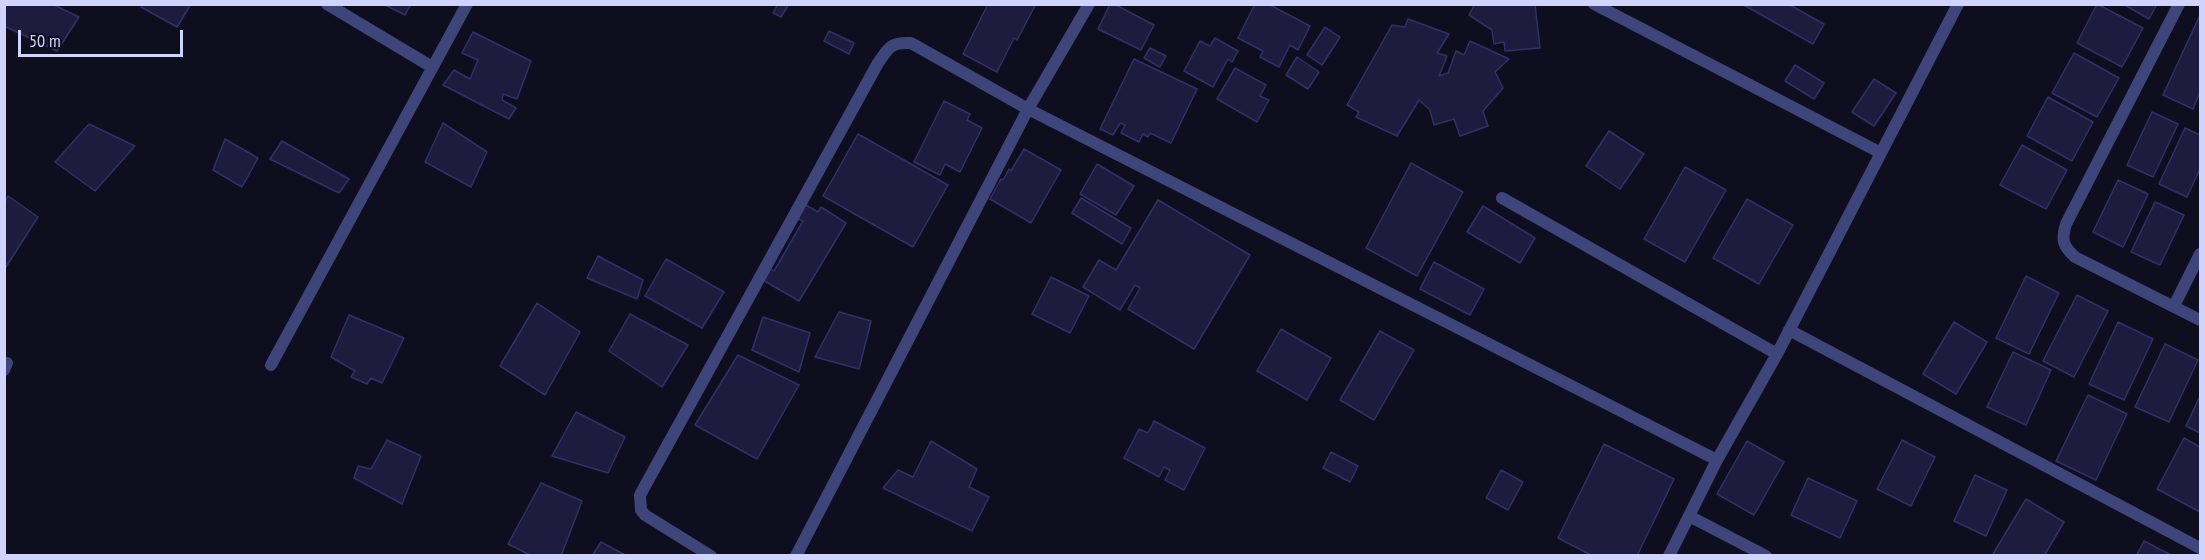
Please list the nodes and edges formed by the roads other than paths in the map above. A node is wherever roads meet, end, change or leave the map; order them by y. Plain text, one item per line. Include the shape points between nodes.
1 (327, 4) edge
2 (467, 4) edge
3 (1089, 4) edge
4 (1594, 4) edge
5 (1958, 4) edge
6 (2179, 4) edge
7 (432, 67) junction
8 (1028, 109) junction
9 (1881, 153) junction
10 (1502, 198) dead end
11 (2200, 254) edge
12 (2174, 306) junction
13 (2200, 320) edge
14 (1789, 330) junction
15 (1777, 354) junction
16 (271, 365) dead end
17 (1717, 460) junction
18 (1689, 516) junction
19 (2200, 548) edge
20 (711, 555) edge
21 (796, 555) edge
22 (1669, 555) edge
23 (1766, 555) edge

1 - 7 street
2 - 7 street
3 - 8 street
4 - 9 street
5 - 9 street
6 - 12 street via 2062,237 2065,248 2075,257
7 - 16 street
8 - 17 street
8 - 20 street via 911,43 896,42 888,48 640,495 645,515
8 - 21 street
9 - 14 street
10 - 15 street
11 - 12 street
12 - 13 street
14 - 15 street
14 - 19 street
15 - 17 street
17 - 18 street
18 - 22 street
18 - 23 street

